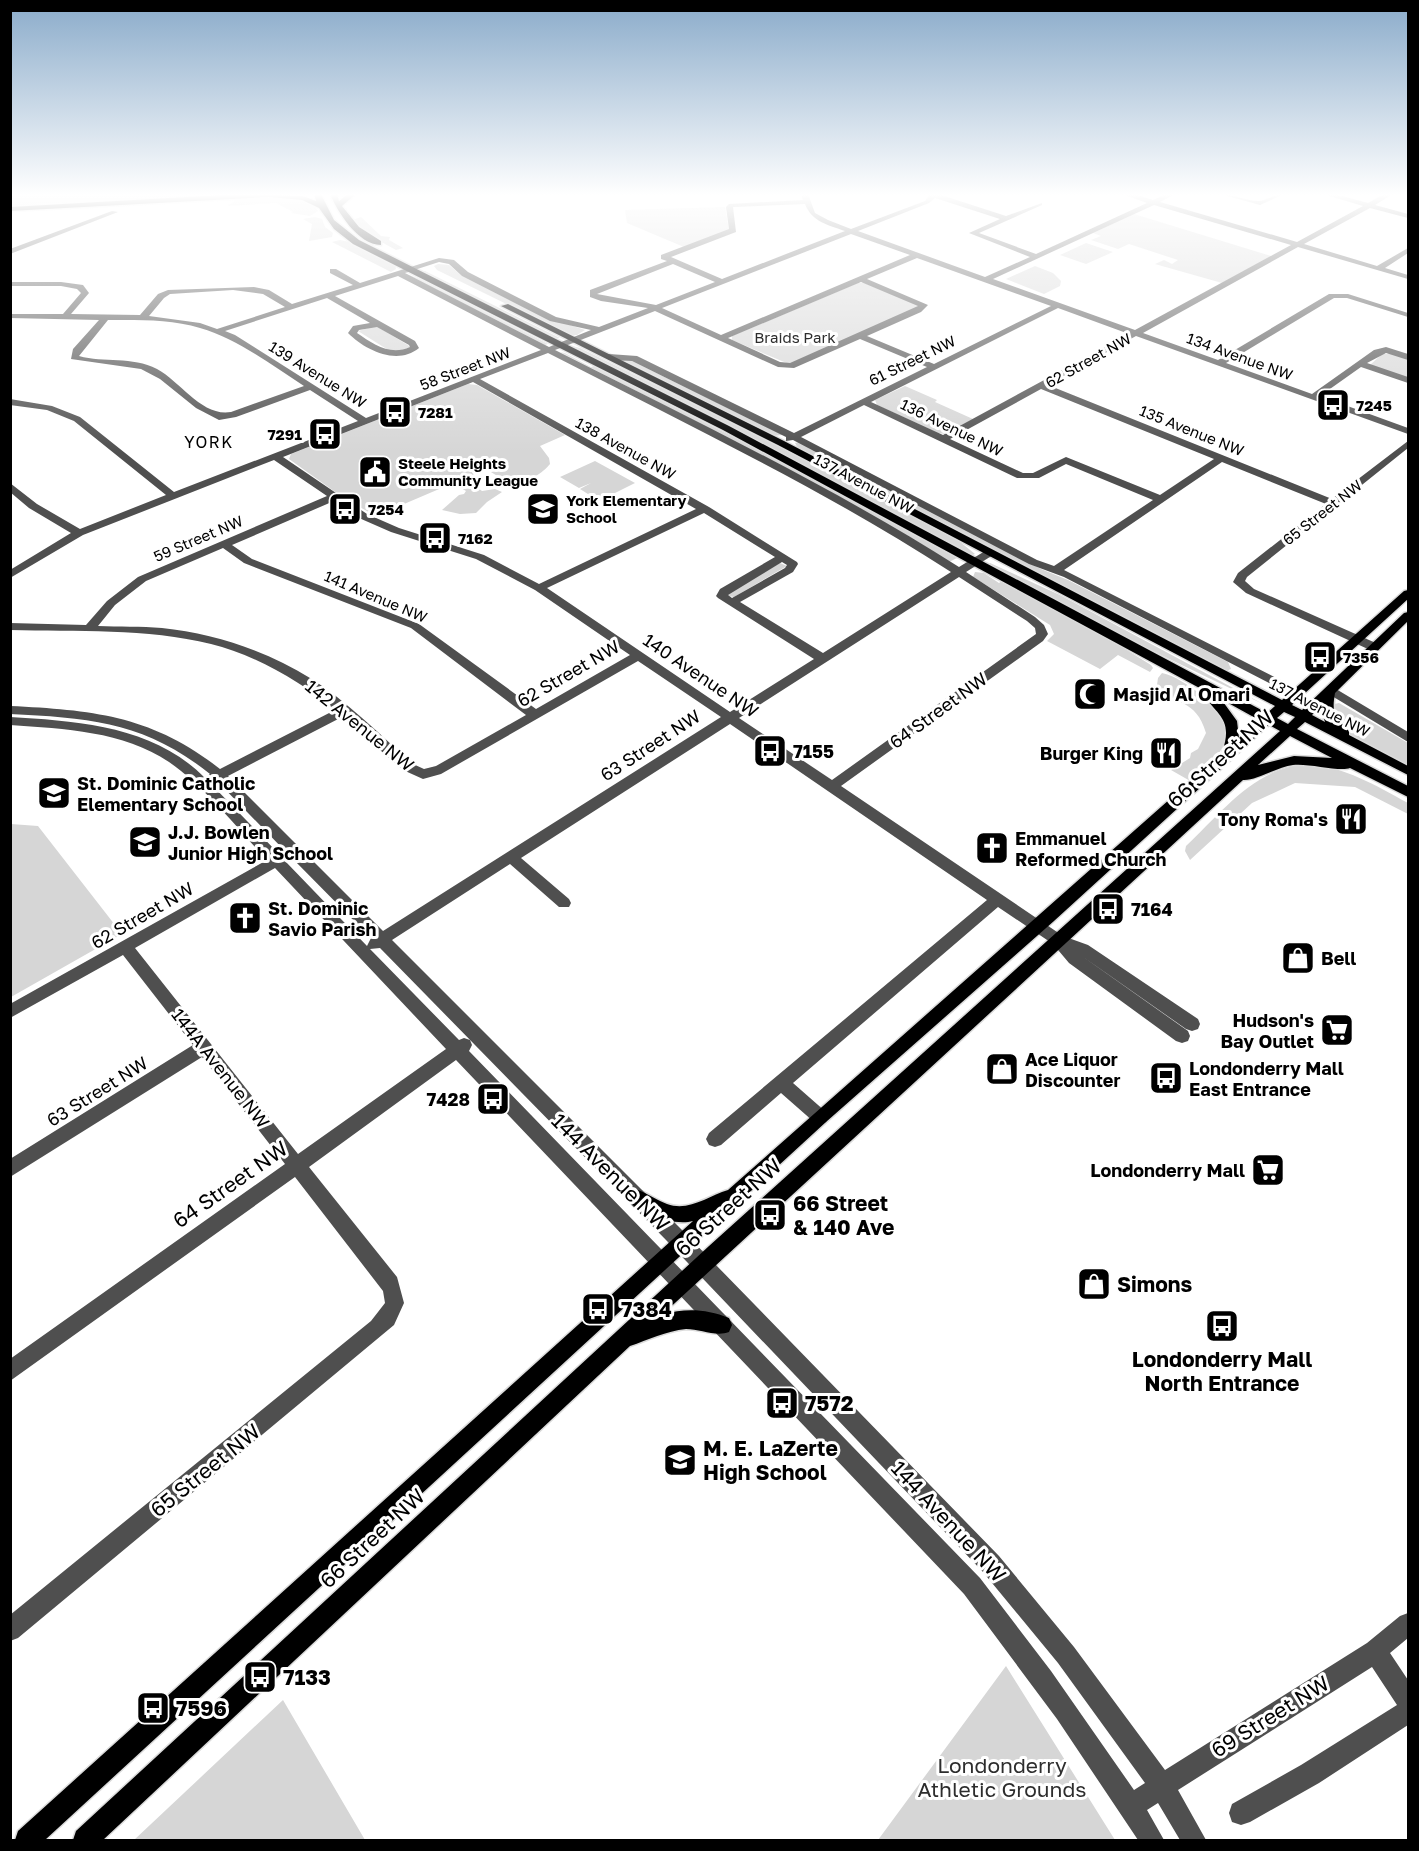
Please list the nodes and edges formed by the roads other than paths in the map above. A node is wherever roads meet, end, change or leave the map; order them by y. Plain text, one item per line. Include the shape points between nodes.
1 (349, 280) edge
2 (373, 280) edge
3 (412, 280) edge
4 (432, 280) edge
5 (452, 280) edge
6 (478, 280) edge
7 (623, 280) edge
8 (718, 280) edge
9 (726, 280) edge
10 (858, 280) edge
11 (864, 280) edge
12 (989, 280) edge
13 (1233, 280) edge
14 (722, 282) junction
15 (10, 284) edge
16 (358, 285) junction
17 (327, 296) junction
18 (1058, 306) junction
19 (291, 307) junction
20 (656, 308) junction
21 (1408, 315) edge
22 (15, 316) edge
23 (65, 317) junction
24 (106, 317) junction
25 (143, 317) junction
26 (10, 324) edge
27 (377, 324) junction
28 (600, 330) junction
29 (218, 331) junction
30 (1136, 333) junction
31 (861, 336) junction
32 (721, 338) junction
33 (574, 340) junction
34 (560, 345) junction
35 (549, 350) junction
36 (609, 357) junction
37 (1408, 357) edge
38 (1219, 363) junction
39 (1361, 364) junction
40 (934, 367) junction
41 (472, 380) junction
42 (1408, 380) edge
43 (1040, 385) junction
44 (310, 387) junction
45 (1313, 397) junction
46 (10, 402) edge
47 (864, 402) junction
48 (365, 422) junction
49 (1408, 431) edge
50 (794, 437) junction
51 (943, 439) junction
52 (781, 443) junction
53 (1408, 444) edge
54 (275, 456) junction
55 (1221, 458) junction
56 (13, 493) edge
57 (172, 496) junction
58 (334, 497) junction
59 (1160, 499) junction
60 (1332, 503) junction
61 (705, 509) junction
62 (79, 533) junction
63 (224, 544) junction
64 (989, 553) junction
65 (783, 557) junction
66 (974, 562) junction
67 (1056, 570) junction
68 (958, 571) junction
69 (10, 575) edge
70 (539, 588) junction
71 (1408, 593) edge
72 (731, 603) junction
73 (1408, 615) edge
74 (10, 626) edge
75 (89, 629) junction
76 (1041, 630) joint
77 (1358, 640) junction
78 (1122, 641) junction
79 (1374, 647) junction
80 (638, 656) junction
81 (822, 658) junction
82 (1248, 668) junction
83 (1187, 676) junction
84 (1232, 680) junction
85 (1330, 692) junction
86 (1298, 694) junction
87 (10, 710) edge
88 (343, 711) junction
89 (1276, 713) junction
90 (535, 715) junction
91 (729, 717) junction
92 (10, 722) edge
93 (1295, 724) junction
94 (1408, 738) edge
95 (1374, 753) junction
96 (1227, 757) junction
97 (1362, 768) junction
98 (1408, 771) edge
99 (423, 774) joint
100 (219, 775) junction
101 (1408, 778) edge
102 (1230, 783) junction
103 (202, 784) junction
104 (831, 787) junction
105 (1408, 792) edge
106 (293, 851) junction
107 (511, 857) junction
108 (276, 861) junction
109 (998, 899) junction
110 (564, 903) dead end
111 (1038, 926) junction
112 (381, 940) junction
113 (1058, 940) junction
114 (125, 947) junction
115 (363, 951) junction
116 (10, 1012) edge
117 (1187, 1030) dead end
118 (476, 1037) junction
119 (204, 1047) junction
120 (458, 1050) junction
121 (781, 1083) junction
122 (819, 1117) junction
123 (716, 1139) dead end
124 (297, 1165) junction
125 (10, 1169) edge
126 (740, 1191) junction
127 (636, 1197) junction
128 (682, 1244) junction
129 (662, 1262) junction
130 (702, 1265) junction
131 (682, 1283) junction
132 (395, 1307) joint
133 (722, 1325) junction
134 (622, 1339) junction
135 (10, 1371) edge
136 (1408, 1624) edge
137 (10, 1630) edge
138 (1375, 1651) junction
139 (1408, 1700) edge
140 (1408, 1712) edge
141 (1161, 1785) junction
142 (1131, 1806) junction
143 (1240, 1813) dead end
144 (27, 1840) edge
145 (85, 1840) edge
146 (1152, 1840) edge
147 (1194, 1840) edge

1 - 16 street
2 - 16 street
3 - 35 street, 137 Avenue NW
4 - 34 main road, 137 Avenue NW
5 - 33 main road, 137 Avenue NW
6 - 28 street via 554,319
7 - 20 street via 593,292 595,297
8 - 14 street
9 - 14 street, 58 Street NW
10 - 32 street
11 - 31 street via 924,305
12 - 18 street, 134 Avenue NW
13 - 30 street, 62 Street NW
14 - 20 street, 58 Street NW
15 - 23 street via 80,287 85,293
16 - 17 street
17 - 19 street
17 - 27 street
18 - 30 street, 134 Avenue NW
18 - 40 street, 61 Street NW
19 - 25 street via 266,292 248,288 166,293
19 - 29 street
20 - 28 street, 58 Street NW
20 - 32 street
21 - 38 street via 1336,294
22 - 23 street, 139 Avenue NW
22 - 26 street
23 - 24 street, 139 Avenue NW
24 - 25 street, 139 Avenue NW
24 - 44 street via 74,357 122,361 147,368 214,415 222,417
25 - 29 street, 139 Avenue NW via 192,323
27 - 27 street via 412,344 415,348 392,355 352,333 356,328
28 - 33 street, 58 Street NW
29 - 44 street, 139 Avenue NW
30 - 38 street, 134 Avenue NW
30 - 43 street, 62 Street NW
31 - 32 street via 791,366
31 - 40 street
33 - 34 street, 58 Street NW
33 - 36 main road, 137 Avenue NW
34 - 35 street, 58 Street NW
34 - 66 main road, 137 Avenue NW via 726,428
35 - 41 street, 58 Street NW
35 - 68 street, 137 Avenue NW via 762,459
36 - 50 street, 137 Avenue NW via 634,358
36 - 52 main road, 137 Avenue NW
37 - 39 street via 1386,350
38 - 45 street, 134 Avenue NW
39 - 42 street
39 - 45 street
40 - 47 street, 61 Street NW
41 - 48 street, 58 Street NW
41 - 61 street, 138 Avenue NW
43 - 51 street, 62 Street NW
43 - 55 street, 135 Avenue NW
44 - 48 street, 139 Avenue NW
45 - 49 street, 134 Avenue NW
46 - 57 street via 48,408 77,419
47 - 50 street, 61 Street NW
47 - 51 street, 136 Avenue NW
48 - 54 street, 58 Street NW
50 - 52 street, 61 Street NW
50 - 67 street, 137 Avenue NW via 1032,562
51 - 59 street, 136 Avenue NW via 1013,473 1029,477 1066,460
52 - 64 main road, 137 Avenue NW
53 - 60 street, 65 Street NW
54 - 57 street, 58 Street NW
54 - 58 street, 140 Avenue NW
55 - 59 street
55 - 60 street, 135 Avenue NW
56 - 62 street
57 - 62 street, 58 Street NW
58 - 63 street, 59 Street NW
58 - 70 street, 140 Avenue NW via 384,526 480,557
59 - 67 street
60 - 77 street, 65 Street NW via 1242,575 1239,582 1250,591
61 - 65 street, 138 Avenue NW
61 - 70 street
62 - 69 street, 58 Street NW
63 - 75 street, 59 Street NW via 133,585
63 - 90 street, 141 Avenue NW via 248,561 415,626
64 - 66 street, 63 Street NW
64 - 84 main road, 137 Avenue NW
65 - 72 street via 724,591 722,596
65 - 72 street, 138 Avenue NW via 793,566
66 - 68 street, 63 Street NW
66 - 78 main road, 137 Avenue NW
67 - 82 street, 137 Avenue NW
68 - 76 street, 137 Avenue NW via 1034,621
68 - 81 street, 63 Street NW
70 - 80 street, 140 Avenue NW
71 - 77 main road, 66 Street NW
72 - 81 street
73 - 79 main road, 66 Street NW
74 - 75 street, 142 Avenue NW
75 - 88 street, 142 Avenue NW via 169,632 215,641 305,680
76 - 104 street, 64 Street NW via 1039,638
77 - 79 street
77 - 86 main road, 66 Street NW
78 - 83 main road, 137 Avenue NW
78 - 89 main road
79 - 85 main road, 66 Street NW
80 - 90 street, 62 Street NW
80 - 91 street, 140 Avenue NW
81 - 91 street, 63 Street NW
82 - 84 street
82 - 86 street, 137 Avenue NW
83 - 89 main road, 137 Avenue NW
83 - 96 main road via 1227,713 1235,733
84 - 89 main road, 137 Avenue NW
85 - 93 main road, 66 Street NW
85 - 94 street, 137 Avenue NW
85 - 95 main road via 1325,708 1328,718
86 - 89 main road, 66 Street NW
87 - 100 street, 144 Avenue NW via 77,714 137,726 179,744
88 - 99 street, 142 Avenue NW via 408,767
88 - 100 street
89 - 93 main road, 137 Avenue NW
89 - 93 main road, 137 Avenue NW
89 - 96 main road, 66 Street NW
90 - 99 street, 62 Street NW via 441,769
91 - 104 street, 140 Avenue NW
91 - 107 street, 63 Street NW
92 - 103 street, 144 Avenue NW via 73,725 124,735 175,759
93 - 95 main road, 137 Avenue NW
93 - 97 main road, 137 Avenue NW
93 - 101 main road
93 - 102 main road, 66 Street NW
95 - 98 main road, 137 Avenue NW
96 - 111 main road, 66 Street NW
97 - 102 main road via 1299,758 1264,767
97 - 105 main road, 137 Avenue NW
100 - 103 street
100 - 106 street, 144 Avenue NW
102 - 113 main road, 66 Street NW
103 - 108 street, 144 Avenue NW
104 - 109 street, 140 Avenue NW
106 - 108 street, 62 Street NW
106 - 112 street, 144 Avenue NW
107 - 110 street
107 - 112 street, 63 Street NW
108 - 114 street, 62 Street NW
108 - 115 street, 144 Avenue NW
109 - 111 street, 140 Avenue NW
109 - 121 street
111 - 113 street, 140 Avenue NW
111 - 122 main road, 66 Street NW
112 - 115 street, 63 Street NW
112 - 118 street, 144 Avenue NW
113 - 117 street, 140 Avenue NW via 1074,959
113 - 130 main road, 66 Street NW
114 - 116 street, 62 Street NW
114 - 119 street, 144A Avenue NW
115 - 120 street, 144 Avenue NW
118 - 120 street, 64 Street NW
118 - 127 street, 144 Avenue NW
119 - 124 street, 144A Avenue NW
119 - 125 street, 63 Street NW
120 - 124 street, 64 Street NW
120 - 129 street, 144 Avenue NW
121 - 122 street
121 - 123 street
122 - 126 main road, 66 Street NW
124 - 132 street, 144A Avenue NW via 390,1284
124 - 135 street, 64 Street NW
126 - 127 main road via 681,1216 665,1213
126 - 128 main road, 66 Street NW
127 - 128 street, 144 Avenue NW
128 - 129 main road, 66 Street NW
128 - 130 street, 144 Avenue NW
129 - 131 street, 144 Avenue NW
129 - 144 main road, 66 Street NW
130 - 131 main road, 66 Street NW
130 - 141 street, 144 Avenue NW via 991,1564 1066,1655
131 - 133 street, 144 Avenue NW
131 - 134 main road, 66 Street NW
132 - 137 street, 65 Street NW via 378,1328
133 - 134 main road via 683,1319
133 - 142 street, 144 Avenue NW via 972,1586 1044,1680
134 - 145 main road, 66 Street NW
136 - 138 street, 69 Street NW
138 - 139 street
138 - 141 street, 69 Street NW
140 - 143 street
141 - 142 street, 69 Street NW
141 - 147 street, 144 Avenue NW
142 - 146 street, 144 Avenue NW

